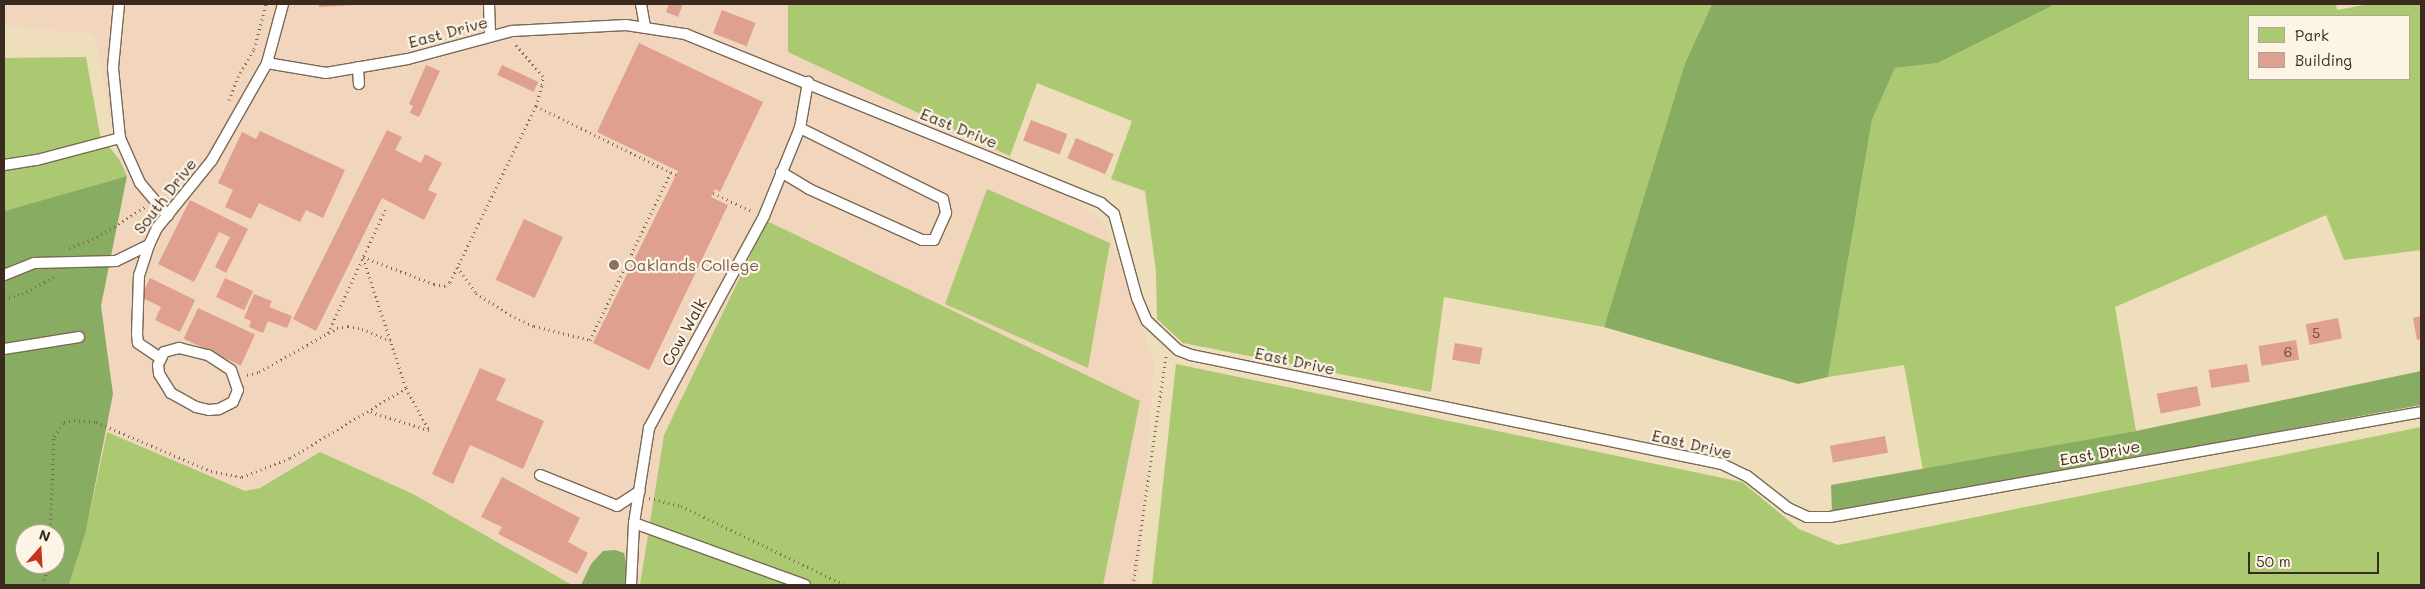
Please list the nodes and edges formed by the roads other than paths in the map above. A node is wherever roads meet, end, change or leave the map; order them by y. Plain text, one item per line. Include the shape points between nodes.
1 (119, 4) edge
2 (283, 4) edge
3 (488, 4) edge
4 (642, 4) edge
5 (645, 26) junction
6 (490, 36) junction
7 (267, 63) junction
8 (358, 67) junction
9 (808, 82) junction
10 (359, 84) dead end
11 (800, 128) junction
12 (120, 138) junction
13 (4, 165) edge
14 (781, 172) junction
15 (168, 216) junction
16 (150, 245) junction
17 (4, 276) edge
18 (79, 337) dead end
19 (4, 349) edge
20 (159, 357) junction
21 (2421, 412) edge
22 (540, 475) dead end
23 (639, 493) junction
24 (634, 523) junction
25 (631, 585) edge
26 (805, 585) edge

1 - 12 lane via 113,68
2 - 7 lane, South Drive
3 - 6 lane
4 - 5 lane
5 - 6 lane, East Drive via 512,31
5 - 9 lane, East Drive via 686,34
6 - 8 lane, East Drive via 408,58
7 - 8 lane, East Drive via 326,73
7 - 15 lane, South Drive via 212,160
8 - 10 lane
9 - 11 lane, Cow Walk
9 - 21 lane, East Drive via 1109,208 1114,214 1137,298 1147,321 1169,344 1191,355 1722,464 1748,476 1788,508 1808,517 1830,517
11 - 14 lane, Cow Walk
11 - 14 lane via 943,199 946,213 934,240 922,240 809,189
12 - 13 lane via 38,160
12 - 15 lane via 140,183
14 - 23 lane, Cow Walk via 764,216 649,428
15 - 16 lane, South Drive
16 - 17 lane, South Drive via 116,261 68,260 34,264
16 - 20 lane via 139,275 137,334 138,343
18 - 19 lane
20 - 20 lane via 159,374 171,393 196,407 219,410 233,402 238,390 236,378 221,362 192,350 171,349
22 - 23 lane via 617,506
23 - 24 lane, Cow Walk
24 - 25 lane, Cow Walk
24 - 26 lane

